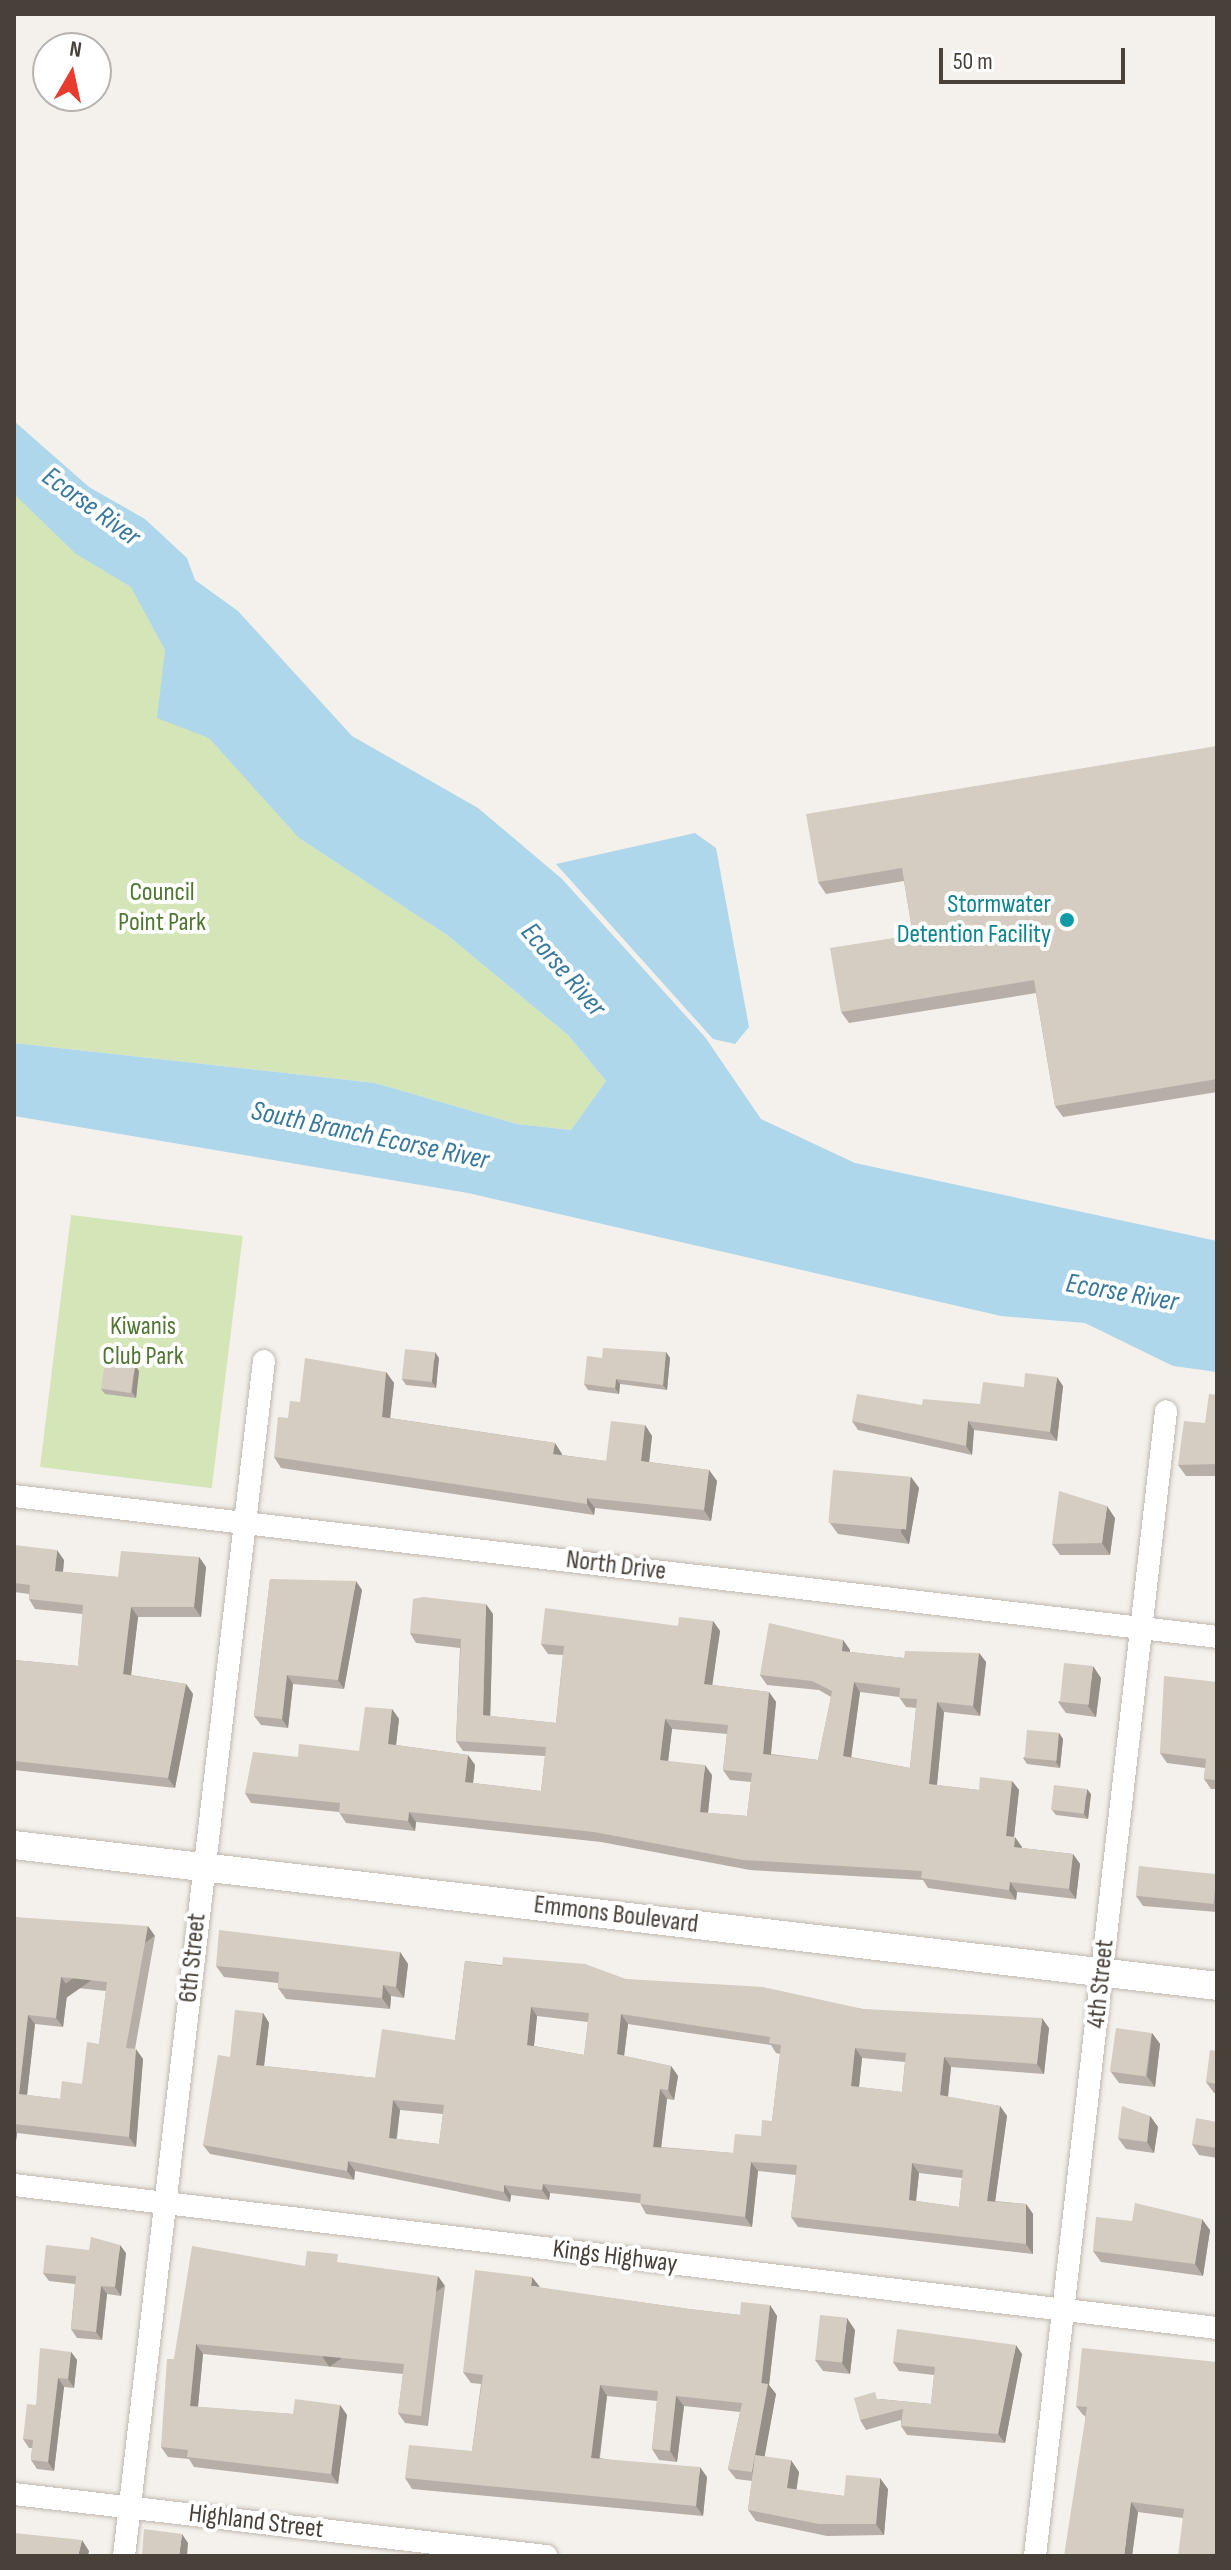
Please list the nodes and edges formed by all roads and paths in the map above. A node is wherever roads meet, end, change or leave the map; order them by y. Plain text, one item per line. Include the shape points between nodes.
1 (264, 1361) dead end
2 (1166, 1411) dead end
3 (14, 1496) edge
4 (244, 1521) junction
5 (1139, 1628) junction
6 (1217, 1637) edge
7 (14, 1845) edge
8 (202, 1867) junction
9 (1103, 1972) junction
10 (1217, 1986) edge
11 (14, 2185) edge
12 (165, 2203) junction
13 (1063, 2310) junction
14 (1217, 2328) edge
15 (14, 2494) edge
16 (130, 2507) junction
17 (124, 2556) edge
18 (546, 2556) edge
19 (1035, 2556) edge

1 - 4 street, 6th Street
2 - 5 street, 4th Street
3 - 4 street, North Drive
4 - 5 street, North Drive
4 - 8 street, 6th Street
5 - 6 street, North Drive
5 - 9 street, 4th Street
7 - 8 street, Emmons Boulevard
8 - 9 street, Emmons Boulevard
8 - 12 street, 6th Street
9 - 10 street, Emmons Boulevard
9 - 13 street, 4th Street
11 - 12 street, Kings Highway
12 - 13 street, Kings Highway
12 - 16 street, 6th Street
13 - 14 street, Kings Highway
13 - 19 street, 4th Street
15 - 16 street, Highland Street
16 - 17 street, 6th Street
16 - 18 street, Highland Street

